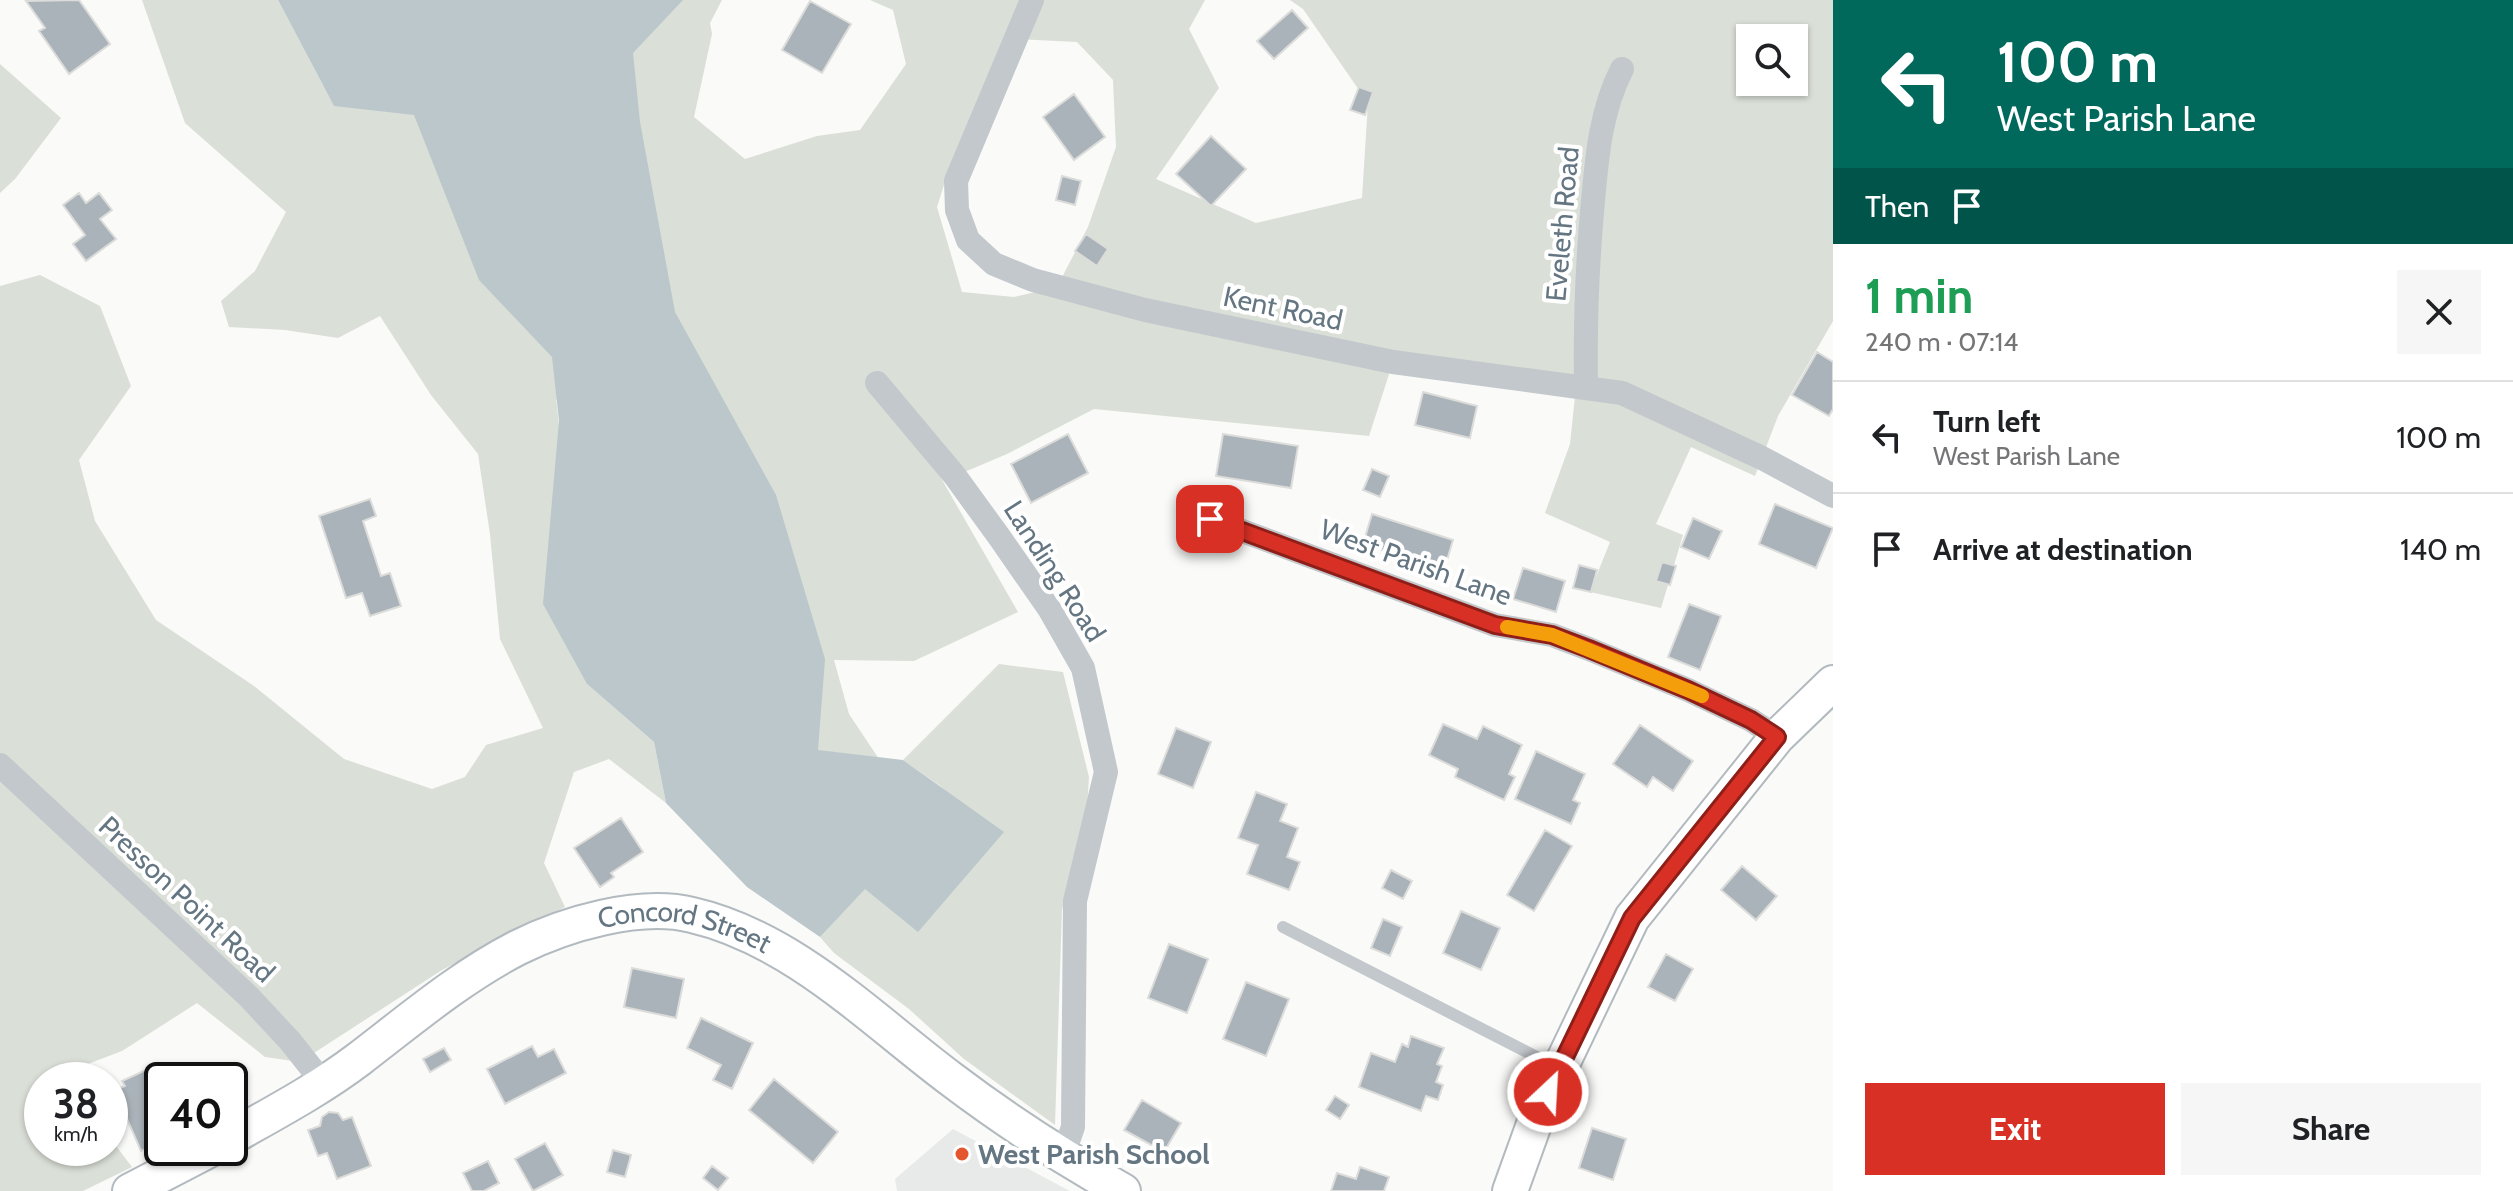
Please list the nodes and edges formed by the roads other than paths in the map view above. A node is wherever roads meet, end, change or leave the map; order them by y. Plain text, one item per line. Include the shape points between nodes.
1 (1032, 0) edge
2 (1622, 69) dead end
3 (877, 383) dead end
4 (1586, 388) junction
5 (1833, 496) edge
6 (1210, 519) dead end
7 (1833, 683) edge
8 (1777, 737) junction
9 (0, 765) edge
10 (1283, 927) dead end
11 (1559, 1068) junction
12 (324, 1084) junction
13 (248, 1128) edge
14 (1063, 1155) junction
15 (178, 1166) edge
16 (130, 1191) edge
17 (1123, 1191) edge
18 (1510, 1191) edge

1 - 4 street, Kent Road via 956,181 957,210 968,240 994,264 1145,310 1393,362
2 - 4 street, Eveleth Road via 1610,92 1598,142 1584,316
3 - 14 street, Landing Road via 1000,538 1083,668 1106,772 1075,901 1073,1127
4 - 5 street, Kent Road via 1622,393
6 - 8 street, West Parish Lane via 1495,625 1552,635 1589,649 1688,690
7 - 8 main road
8 - 11 main road via 1632,918
9 - 12 street, Presson Point Road via 249,997
10 - 11 lane
11 - 18 main road
12 - 13 main road, Concord Street
12 - 14 main road, Concord Street via 452,986 517,948 604,917 691,914 806,967 953,1081
14 - 17 main road, Concord Street
15 - 16 main road

